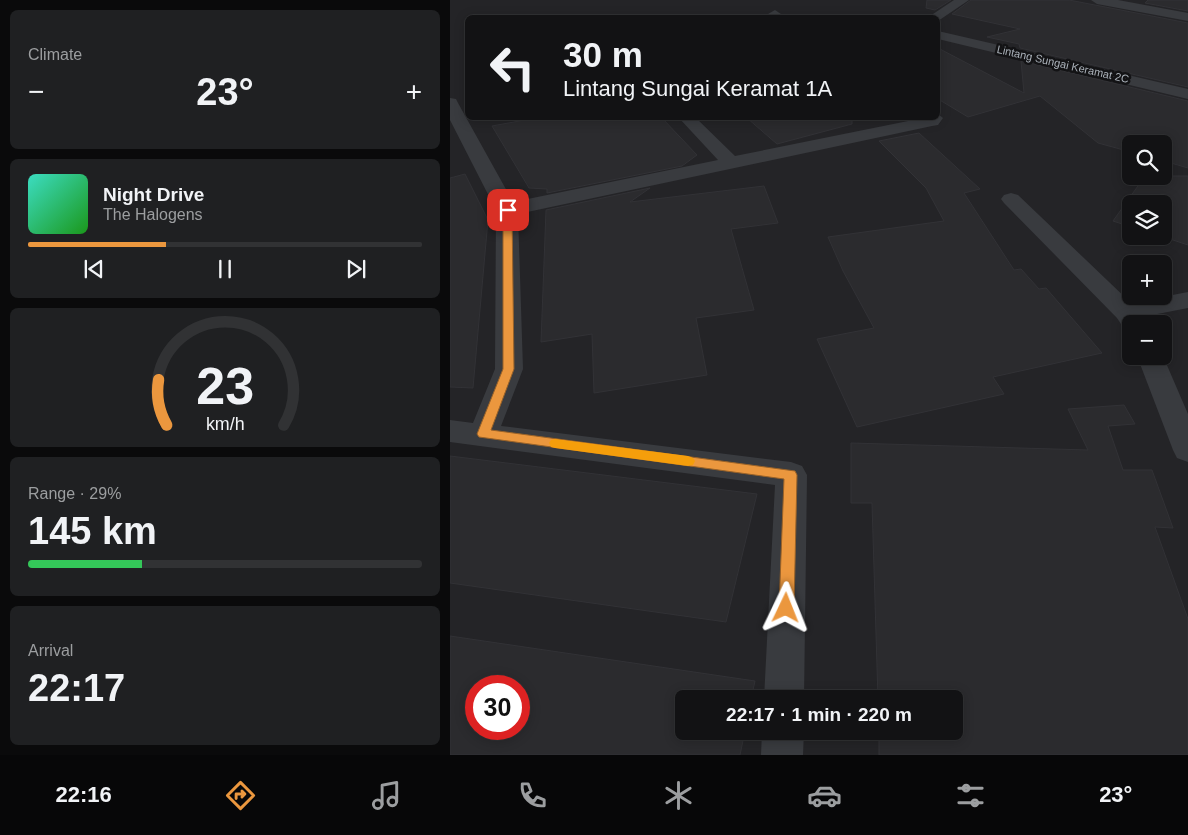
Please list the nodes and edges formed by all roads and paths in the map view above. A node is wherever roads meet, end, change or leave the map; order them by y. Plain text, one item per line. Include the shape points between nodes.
1 (963, 0) edge
2 (1097, 0) edge
3 (938, 15) edge
4 (1188, 18) edge
5 (940, 34) edge
6 (1188, 94) edge
7 (450, 103) edge
8 (689, 120) edge
9 (933, 120) edge
10 (730, 163) junction
11 (1011, 199) dead end
12 (508, 210) junction
13 (1188, 300) edge
14 (1127, 315) edge
15 (1140, 315) edge
16 (1154, 365) edge
17 (450, 431) edge
18 (483, 434) junction
19 (1188, 450) edge
20 (784, 690) edge
21 (783, 740) edge
22 (782, 755) edge

1 - 3 street
2 - 4 street
5 - 6 street, Lintang Sungai Keramat 2C
7 - 12 street
8 - 10 street
9 - 10 street
10 - 12 street
11 - 14 street
12 - 18 street via 508,369
13 - 15 street
16 - 19 street
17 - 18 street
18 - 20 street via 790,475
21 - 22 street

